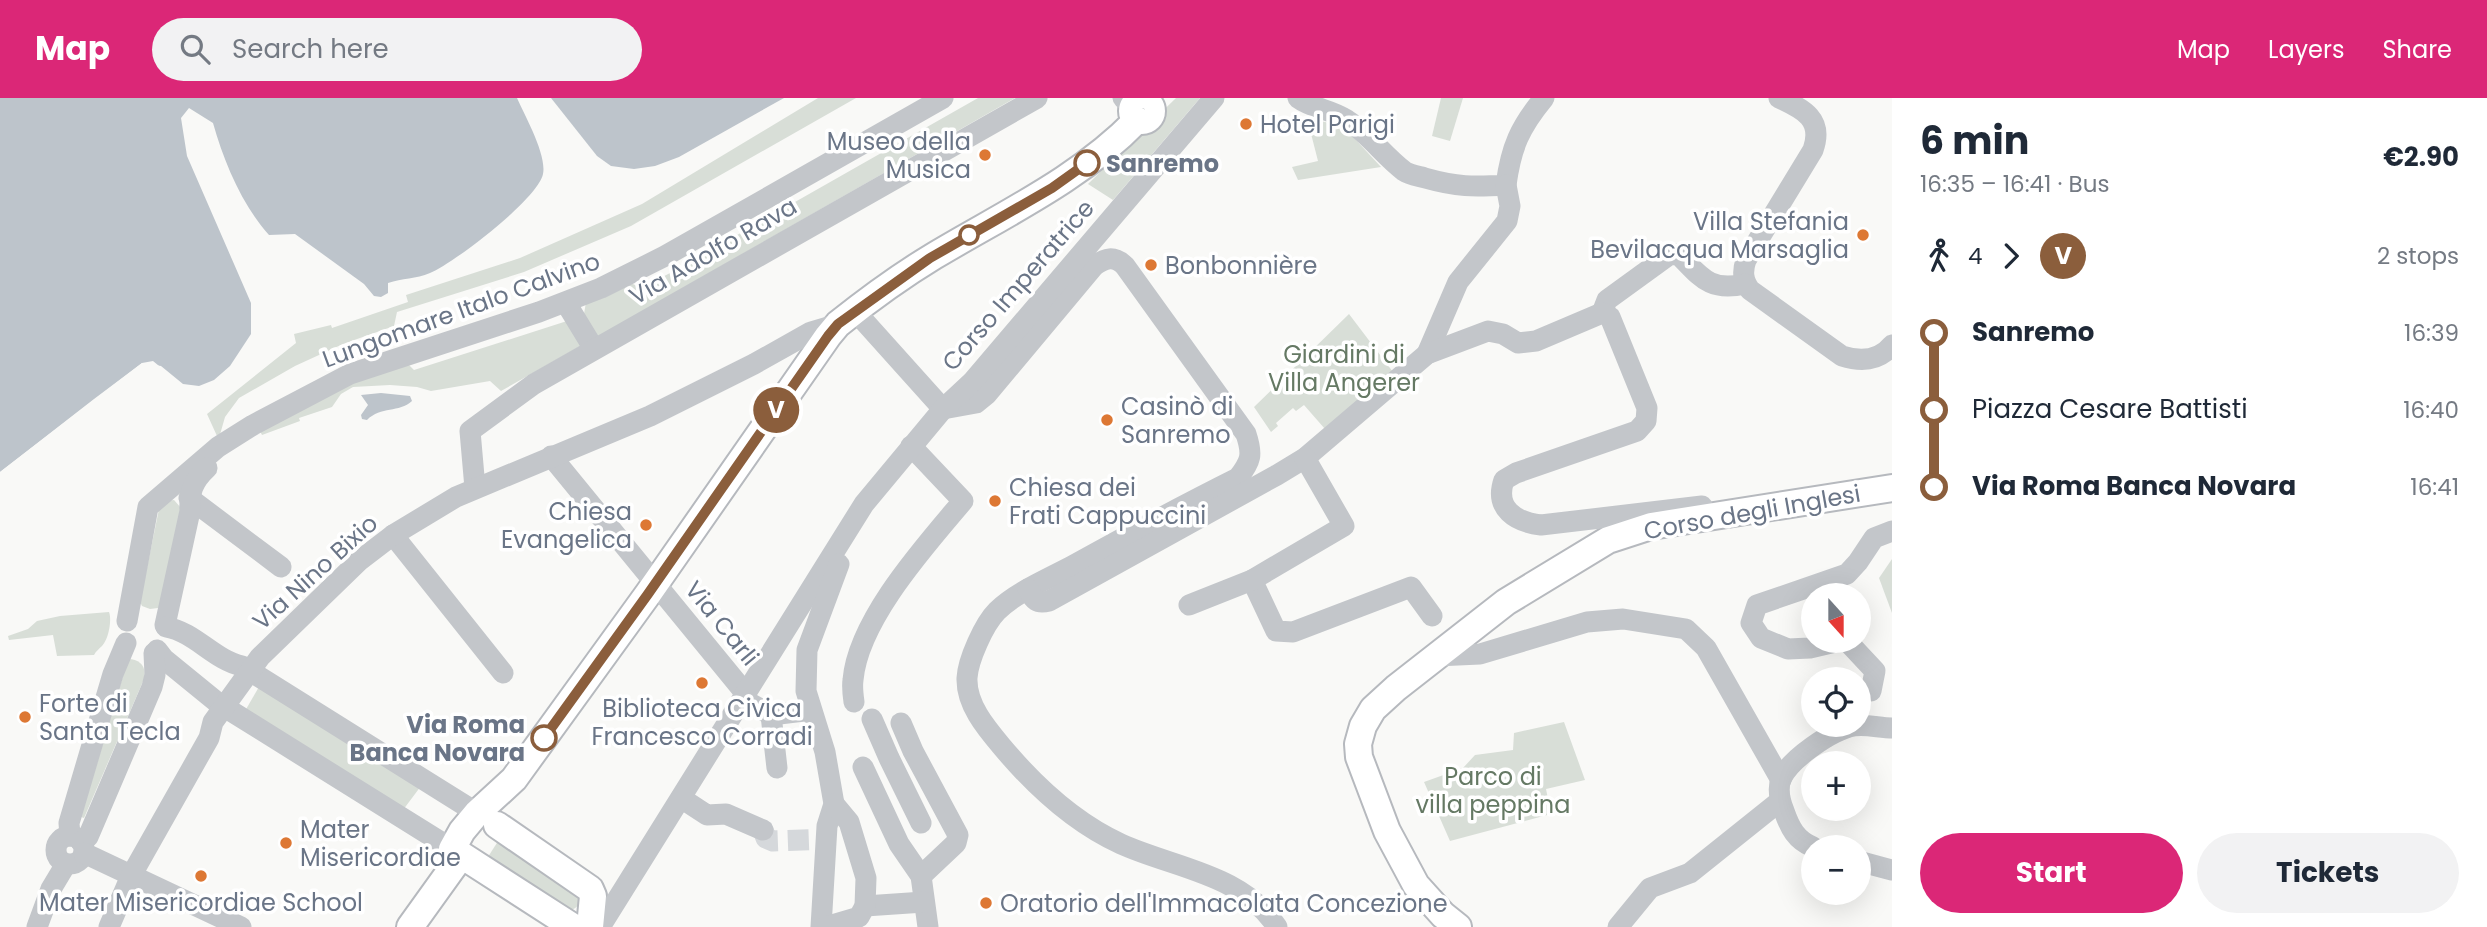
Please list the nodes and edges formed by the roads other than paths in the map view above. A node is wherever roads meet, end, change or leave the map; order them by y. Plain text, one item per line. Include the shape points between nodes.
1 (943, 98) edge
2 (1037, 98) edge
3 (1214, 98) edge
4 (1298, 98) edge
5 (1330, 98) edge
6 (1544, 98) edge
7 (1779, 98) edge
8 (1804, 103) edge
9 (1140, 106) edge
10 (1346, 119) junction
11 (1506, 185) junction
12 (1745, 284) junction
13 (566, 303) junction
14 (1602, 313) junction
15 (847, 317) junction
16 (1892, 345) edge
17 (594, 349) junction
18 (1427, 354) junction
19 (943, 409) junction
20 (911, 446) junction
21 (221, 450) junction
22 (551, 456) junction
23 (1305, 458) junction
24 (475, 488) junction
25 (1892, 488) edge
26 (167, 491) junction
27 (189, 505) junction
28 (1747, 512) junction
29 (1892, 531) edge
30 (393, 535) junction
31 (841, 541) junction
32 (281, 567) dead end
33 (1252, 579) junction
34 (655, 583) junction
35 (1821, 583) edge
36 (1028, 589) junction
37 (1801, 590) edge
38 (1189, 605) dead end
39 (1432, 616) dead end
40 (166, 626) junction
41 (127, 632) junction
42 (1801, 648) edge
43 (155, 652) junction
44 (1858, 653) edge
45 (1436, 656) junction
46 (250, 672) junction
47 (503, 673) dead end
48 (1871, 691) dead end
49 (744, 696) junction
50 (225, 706) junction
51 (811, 709) junction
52 (771, 715) junction
53 (901, 723) dead end
54 (1892, 728) edge
55 (863, 767) dead end
56 (777, 768) dead end
57 (1781, 791) junction
58 (681, 798) junction
59 (834, 804) junction
60 (944, 808) junction
61 (488, 816) junction
62 (921, 823) junction
63 (763, 830) tunnel mouth
64 (1801, 841) edge
65 (899, 844) junction
66 (75, 849) junction
67 (460, 856) junction
68 (1871, 865) edge
69 (1892, 870) edge
70 (131, 876) junction
71 (920, 876) junction
72 (590, 889) junction
73 (866, 900) junction
74 (924, 902) junction
75 (562, 920) edge
76 (37, 927) edge
77 (109, 927) edge
78 (241, 927) edge
79 (410, 927) edge
80 (590, 927) edge
81 (600, 927) edge
82 (823, 927) edge
83 (928, 927) edge
84 (1277, 927) edge
85 (1458, 927) edge
86 (1618, 927) edge

1 - 13 street, Lungomare Italo Calvino via 665,257
2 - 17 street, Via Adolfo Rava
3 - 19 street, Corso Imperatrice via 972,382
4 - 10 street
5 - 10 street
6 - 11 street via 1510,154
7 - 8 street
8 - 12 street via 1817,138 1746,260
9 - 15 main road via 1116,141 1052,188 930,258
10 - 11 street via 1406,173 1451,186
11 - 18 street via 1507,221 1458,282
12 - 14 street via 1711,285 1678,254 1668,255 1607,300
12 - 16 street via 1842,356 1866,360
13 - 17 street
13 - 21 street, Lungomare Italo Calvino via 350,374 253,425
14 - 18 street via 1536,341 1518,343 1488,331
14 - 28 street via 1611,320 1647,408 1646,421 1637,431 1504,480 1500,490 1503,505 1525,523 1541,525 1733,503
15 - 19 street
15 - 22 street, Via Nino Bixio via 650,415
15 - 34 main road via 828,336
17 - 24 street, Via Adolfo Rava via 534,384 470,431
18 - 23 street
19 - 20 street, Corso Imperatrice
19 - 36 street via 976,403 987,394 1094,266 1111,258 1125,266 1246,434 1251,448 1249,463 1238,478
20 - 31 street, Corso Imperatrice
20 - 62 street via 963,501 918,555 869,629 853,679
21 - 26 street
21 - 27 street via 198,477
22 - 24 street, Via Nino Bixio
22 - 34 street, Via Carli
23 - 33 street via 1344,526
23 - 36 street via 1049,601 1034,600
24 - 30 street, Via Nino Bixio
25 - 28 main road, Corso degli Inglesi
26 - 27 street via 182,495
26 - 41 street via 148,507 145,517
27 - 32 street
27 - 40 street
28 - 45 main road, Corso degli Inglesi via 1651,526 1608,540 1506,602
29 - 35 street, Corso degli Inglesi via 1874,538 1847,574
30 - 46 street, Via Nino Bixio via 297,620
30 - 47 street
31 - 49 street, Corso Imperatrice
31 - 51 street via 840,562 807,650 806,691
33 - 38 street
33 - 39 street via 1276,631 1293,632 1411,587
34 - 49 street, Via Carli
34 - 61 main road
36 - 84 street via 996,612 969,664 967,681 980,718 1017,765 1086,826 1122,845 1238,890 1267,912
37 - 42 street, Corso degli Inglesi via 1757,605 1751,623 1761,638 1788,649
40 - 41 street via 149,612 137,613
40 - 43 street via 164,643
40 - 46 street
41 - 43 street via 135,652
41 - 66 street via 69,823
43 - 50 street
43 - 66 street via 152,687 88,837
44 - 48 street, Corso degli Inglesi via 1875,671
45 - 57 street via 1480,654 1587,622 1623,619 1686,629 1706,648
45 - 85 main road, Corso degli Inglesi via 1373,709 1363,726 1359,757 1387,831 1416,885
46 - 50 street, Via Nino Bixio
46 - 61 street
49 - 52 street
49 - 58 street, Corso Imperatrice
50 - 67 street
50 - 70 street, Via Nino Bixio
51 - 52 street
51 - 59 street via 832,778
52 - 56 street
53 - 60 street
54 - 57 street via 1855,725 1832,734 1789,768
55 - 65 street
57 - 64 street via 1790,827
57 - 86 street via 1690,873 1650,888
58 - 63 street via 706,815 726,814
58 - 81 street, Corso Imperatrice
59 - 73 street via 849,822 866,878
59 - 82 street via 827,826
60 - 62 street
60 - 71 street via 955,828 956,843
61 - 67 main road via 462,831
61 - 72 main road
62 - 65 street
65 - 71 street
66 - 70 street
66 - 76 street via 51,889
67 - 75 main road
67 - 79 main road
68 - 69 street
70 - 77 street, Via Nino Bixio
70 - 78 street
71 - 74 street
72 - 75 main road via 583,908
72 - 80 main road
73 - 74 street
73 - 82 street via 859,917
74 - 83 street

